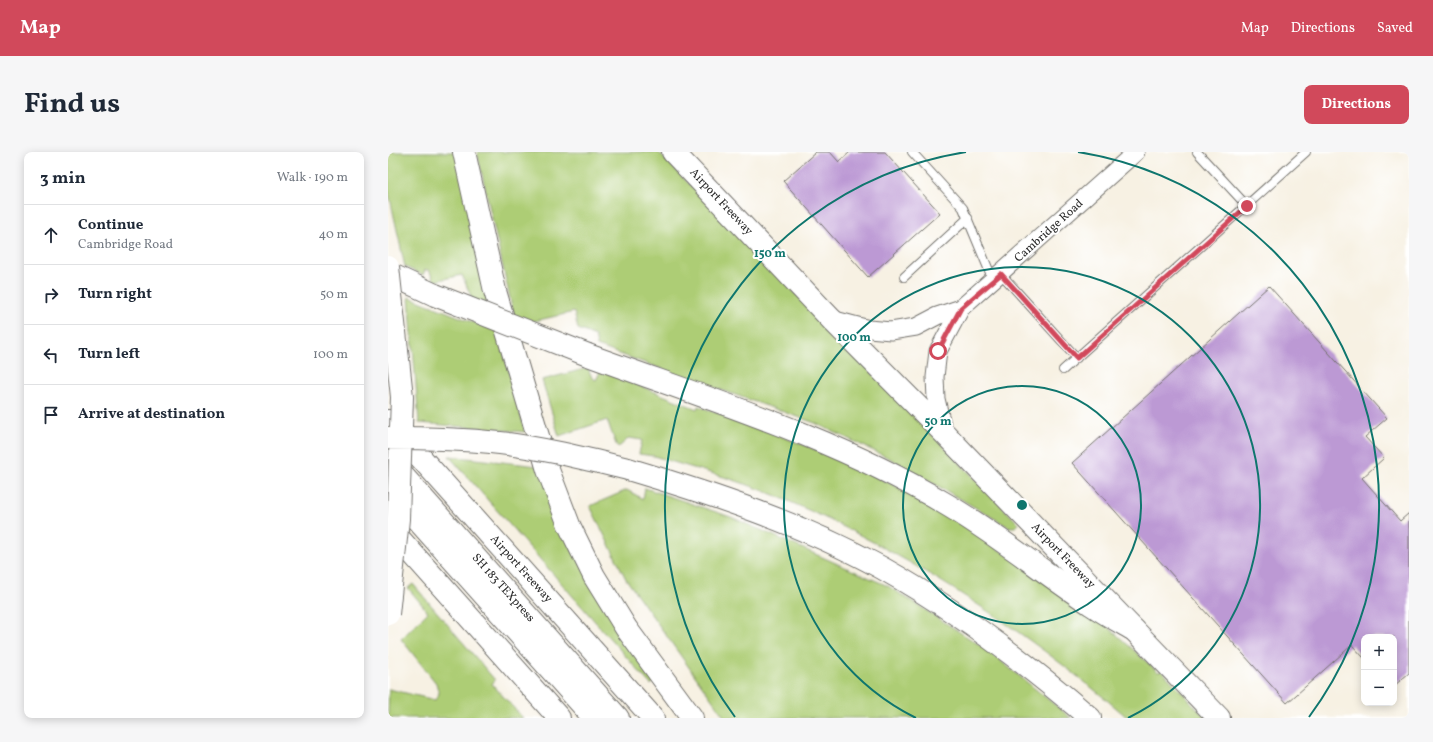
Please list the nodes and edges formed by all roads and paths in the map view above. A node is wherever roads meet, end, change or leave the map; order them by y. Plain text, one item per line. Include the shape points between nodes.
1 (464, 152) edge
2 (673, 152) edge
3 (912, 152) edge
4 (1136, 152) edge
5 (1197, 152) edge
6 (1306, 152) edge
7 (1247, 206) junction
8 (968, 218) junction
9 (388, 267) edge
10 (388, 274) edge
11 (904, 277) dead end
12 (997, 277) junction
13 (961, 308) junction
14 (831, 318) junction
15 (1077, 358) junction
16 (1063, 370) dead end
17 (388, 421) edge
18 (944, 433) junction
19 (388, 438) edge
20 (388, 459) edge
21 (388, 487) edge
22 (388, 526) edge
23 (388, 614) edge
24 (1134, 630) junction
25 (557, 717) edge
26 (594, 718) edge
27 (618, 718) edge
28 (653, 718) edge
29 (692, 718) edge
30 (1090, 718) edge
31 (1219, 718) edge

1 - 29 main road via 497,299 548,470 569,524 594,576 626,628
2 - 14 main road, Airport Freeway
3 - 8 lane via 963,208
4 - 12 street, Cambridge Road
5 - 7 lane
6 - 7 lane
7 - 15 lane
8 - 11 lane
8 - 12 lane
9 - 23 main road, bridge via 402,397 398,519
10 - 24 main road, bridge via 588,355 812,438 878,467 951,506 1092,605
12 - 13 street, Cambridge Road
12 - 15 lane
13 - 14 street, Cambridge Road via 916,327 891,332 869,329
13 - 18 street, Cambridge Road via 938,351 936,399
14 - 18 main road, Airport Freeway
15 - 16 lane
17 - 28 main road, Airport Freeway
18 - 24 main road, Airport Freeway
19 - 30 main road, bridge via 502,443 570,455 628,469 713,495 798,528 881,568 961,616 1036,671
20 - 27 main road, SH 183 TEXpress
21 - 26 main road, SH 183 TEXpress
22 - 25 main road
24 - 31 main road, Airport Freeway

